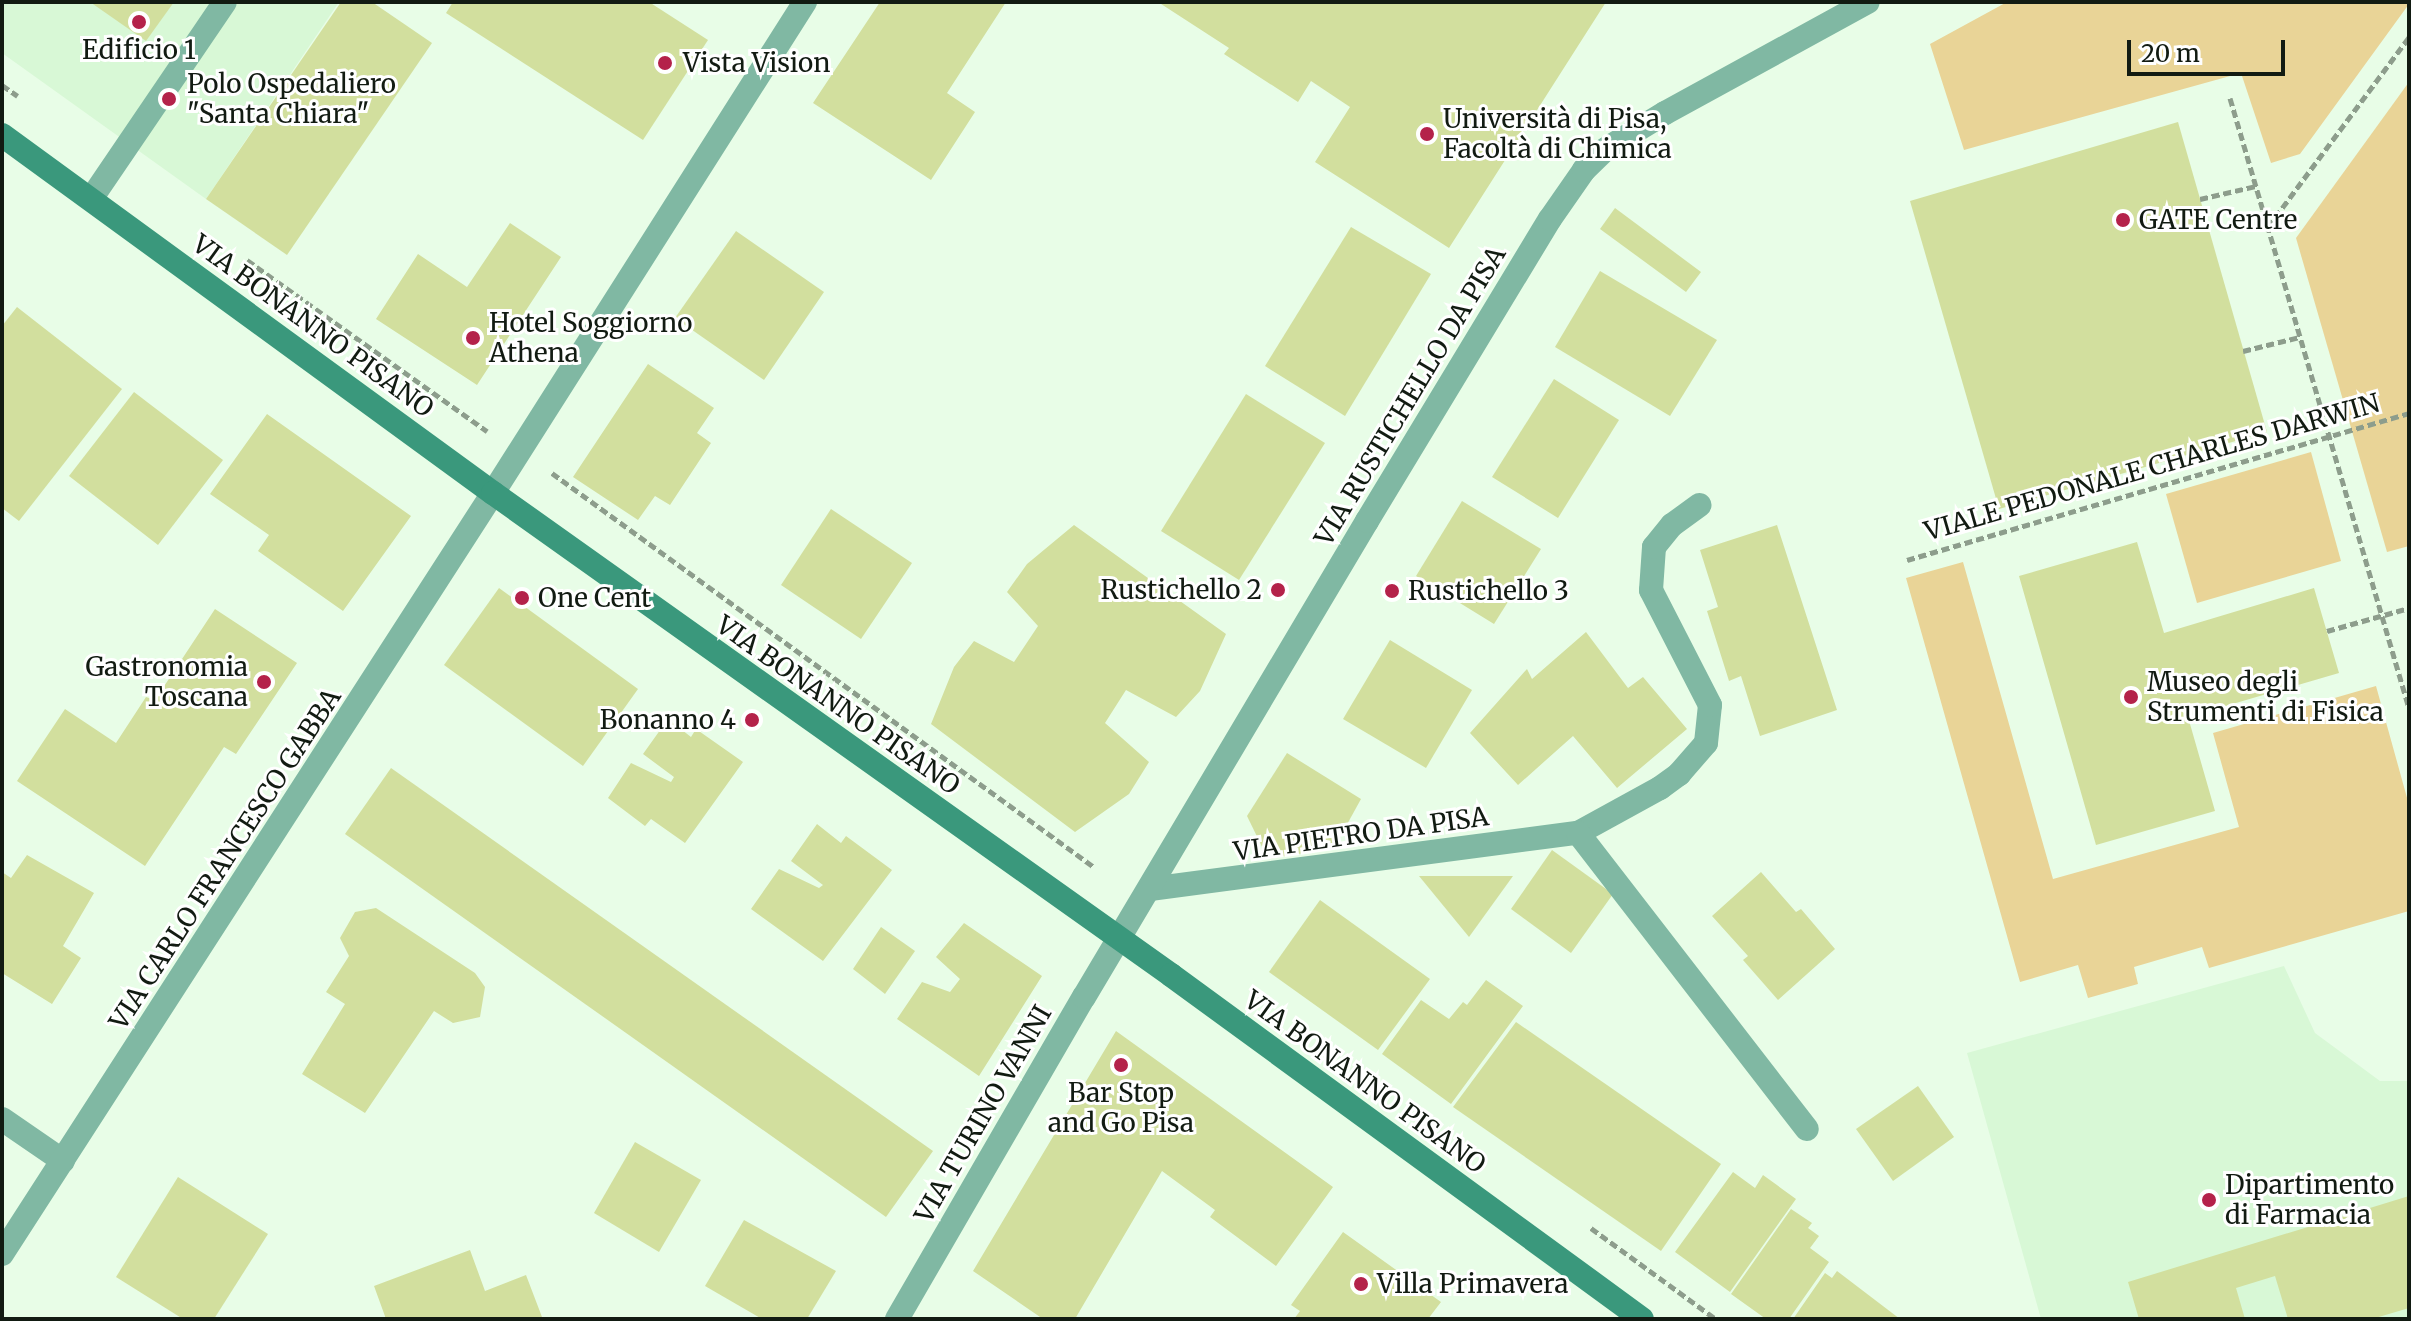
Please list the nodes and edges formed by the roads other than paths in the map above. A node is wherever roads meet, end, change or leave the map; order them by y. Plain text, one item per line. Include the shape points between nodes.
1 (225, 2) edge
2 (805, 2) edge
3 (1868, 2) edge
4 (2, 135) edge
5 (91, 199) junction
6 (493, 493) junction
7 (1700, 505) dead end
8 (1578, 833) junction
9 (1150, 889) junction
10 (1120, 938) junction
11 (2, 1119) edge
12 (1807, 1129) dead end
13 (63, 1161) junction
14 (2, 1254) edge
15 (897, 1319) edge
16 (1642, 1319) edge

1 - 5 street
2 - 6 street, VIA CARLO FRANCESCO GABBA
3 - 9 street, VIA RUSTICHELLO DA PISA via 1665,113 1606,149 1584,170 1383,495
4 - 5 main road, VIA BONANNO PISANO
5 - 6 main road, VIA BONANNO PISANO
6 - 10 main road, VIA BONANNO PISANO
6 - 13 street, VIA CARLO FRANCESCO GABBA
7 - 8 street, VIA PIETRO DA PISA via 1672,525 1654,547 1651,590 1710,705 1706,743 1660,788
8 - 9 street, VIA PIETRO DA PISA
8 - 12 street
9 - 10 street, VIA RUSTICHELLO DA PISA
10 - 15 street, VIA TURINO VANNI
10 - 16 main road, VIA BONANNO PISANO
11 - 13 street
13 - 14 street, VIA CARLO FRANCESCO GABBA

